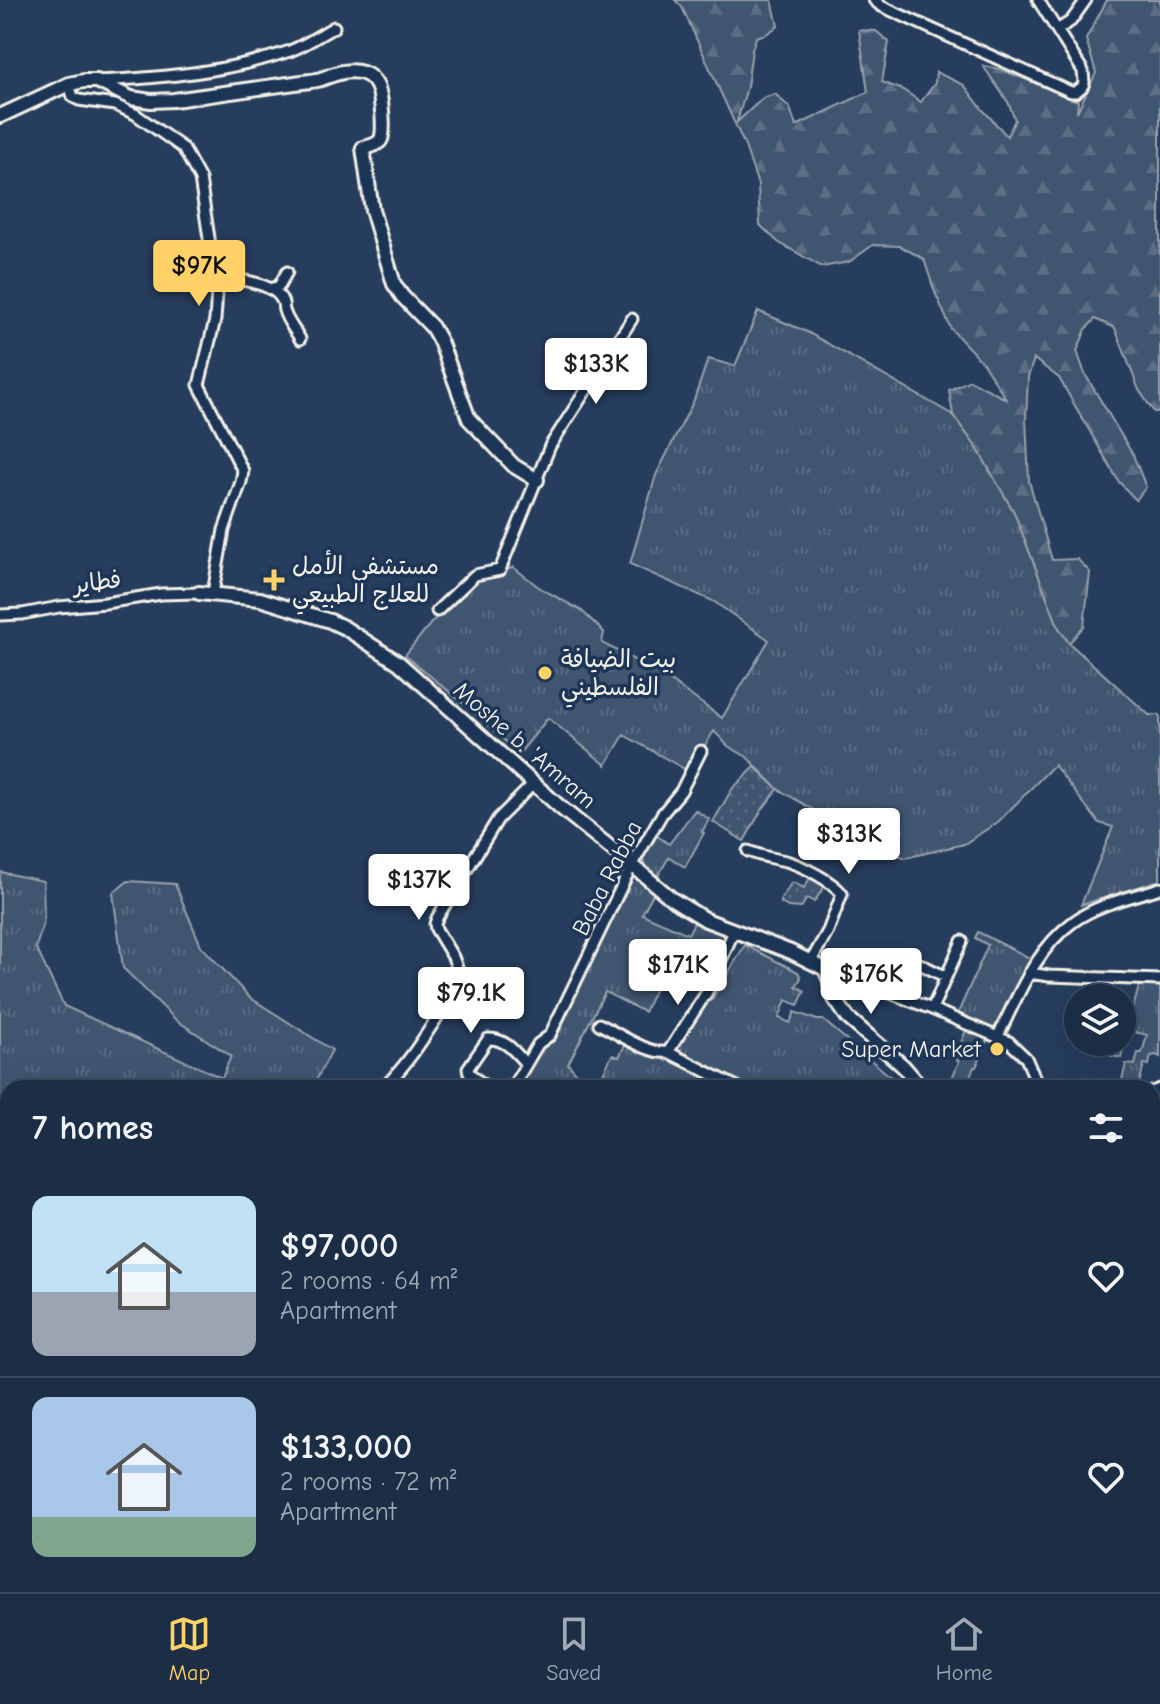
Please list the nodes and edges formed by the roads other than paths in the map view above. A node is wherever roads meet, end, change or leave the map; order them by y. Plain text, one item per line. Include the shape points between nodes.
1 (874, 0) edge
2 (1038, 0) edge
3 (1086, 0) edge
4 (334, 27) dead end
5 (1057, 30) junction
6 (97, 81) junction
7 (69, 84) junction
8 (0, 116) edge
9 (287, 272) dead end
10 (218, 277) junction
11 (270, 289) junction
12 (632, 319) dead end
13 (300, 339) dead end
14 (537, 480) junction
15 (199, 593) joint
16 (213, 593) junction
17 (437, 611) dead end
18 (0, 615) edge
19 (701, 751) dead end
20 (534, 783) junction
21 (748, 851) dead end
22 (632, 865) junction
23 (1160, 888) edge
24 (734, 931) junction
25 (962, 941) dead end
26 (816, 964) junction
27 (920, 964) dead end
28 (1029, 973) junction
29 (946, 977) junction
30 (1160, 980) edge
31 (932, 1009) junction
32 (599, 1024) dead end
33 (998, 1036) junction
34 (668, 1052) junction
35 (526, 1064) junction
36 (391, 1080) edge
37 (477, 1080) edge
38 (517, 1080) edge
39 (723, 1080) edge
40 (916, 1080) edge
41 (1036, 1080) edge

1 - 5 street via 1071,92 1080,90 1081,65
2 - 5 street
3 - 5 street
4 - 6 street via 292,50 222,69
6 - 7 street
6 - 14 street via 131,98 151,101 302,82 345,71 368,75 377,86 384,132 381,140 363,148 372,210 394,284 440,341 469,419 514,466
7 - 8 street
7 - 10 street via 73,97 135,114 183,148 200,179
9 - 11 street via 279,286
10 - 11 street
10 - 16 street via 215,320 199,385 243,471 224,530
11 - 13 street
12 - 14 street via 550,446
14 - 17 street via 500,570 475,575
15 - 16 street, Moshe b. 'Amram
15 - 18 street, فطاير
16 - 20 street, Moshe b. 'Amram via 266,601 341,626 405,667
19 - 22 street, Baba Rabba
20 - 22 street, Moshe b. 'Amram
20 - 36 street via 498,819 437,918 436,929 462,981
21 - 26 street via 789,862 842,894
22 - 24 street, Moshe b. 'Amram via 681,906
22 - 35 street, Baba Rabba via 550,1035
23 - 28 street via 1074,921
24 - 26 street, Moshe b. 'Amram
24 - 34 street via 707,992
25 - 29 street
26 - 31 street
26 - 40 street via 829,978 848,1018
27 - 29 street
28 - 30 street
28 - 33 street
29 - 31 street
31 - 33 street
32 - 34 street
33 - 41 street via 1021,1052
34 - 39 street
35 - 37 street via 506,1043 488,1039 468,1068
35 - 38 street, Baba Rabba

